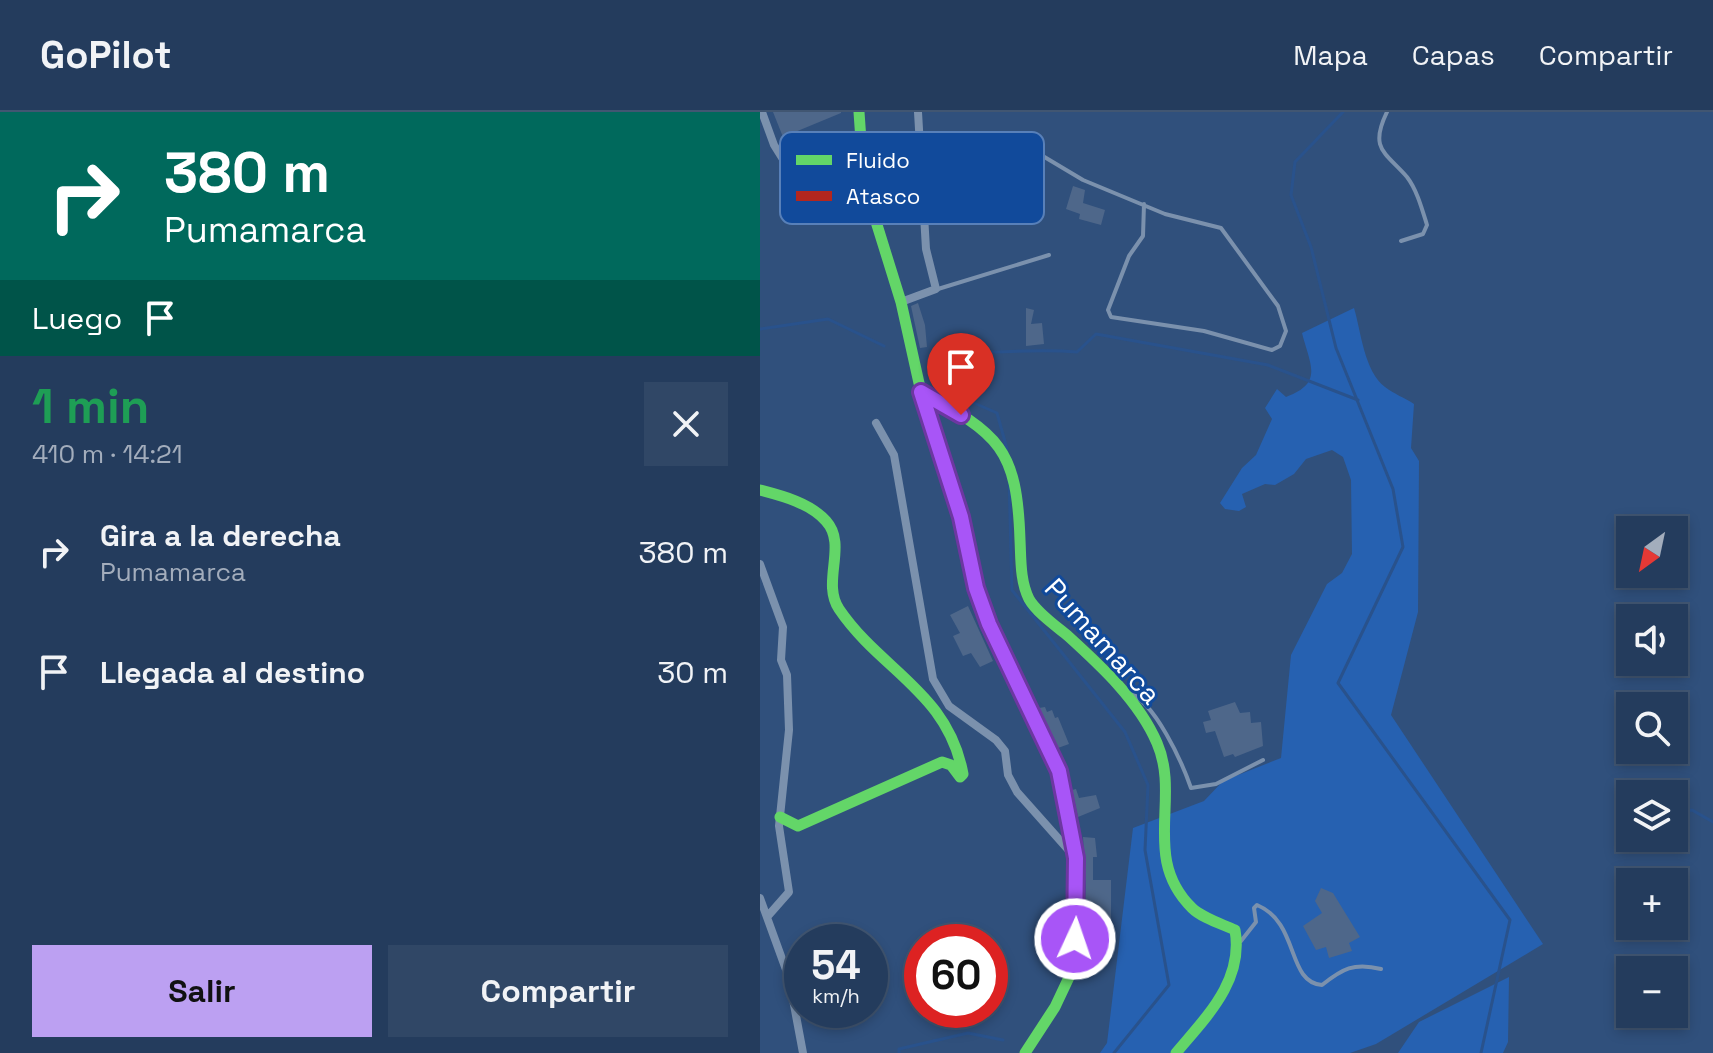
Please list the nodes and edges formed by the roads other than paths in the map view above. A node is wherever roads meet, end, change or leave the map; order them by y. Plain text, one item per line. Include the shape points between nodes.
1 (762, 112) edge
2 (859, 112) edge
3 (918, 112) edge
4 (1387, 112) edge
5 (859, 132) edge
6 (920, 132) edge
7 (780, 155) edge
8 (1044, 157) edge
9 (1144, 204) junction
10 (877, 224) edge
11 (925, 224) edge
12 (1401, 241) dead end
13 (1049, 255) dead end
14 (936, 289) junction
15 (901, 302) junction
16 (921, 392) junction
17 (876, 423) dead end
18 (760, 490) edge
19 (760, 564) edge
20 (1122, 690) junction
21 (943, 708) junction
22 (1263, 760) dead end
23 (780, 817) junction
24 (1076, 858) junction
25 (760, 898) edge
26 (767, 917) junction
27 (1239, 942) junction
28 (1381, 969) dead end
29 (803, 1053) edge
30 (1025, 1053) edge
31 (1176, 1053) edge

1 - 7 street
2 - 5 street
3 - 6 street
4 - 12 lane via 1378,137 1382,152 1407,178 1427,225 1423,234
8 - 9 lane via 1083,180
9 - 9 lane via 1221,228 1278,306 1286,331 1280,346 1272,350 1204,331 1111,317 1108,310 1118,282 1143,236
10 - 15 street
11 - 14 street
13 - 14 lane
14 - 15 street
15 - 16 street
16 - 20 street, Pumamarca via 980,427 1008,455 1016,479 1024,587 1031,603
16 - 24 street via 989,624 1059,771
17 - 21 street via 894,455 933,679
18 - 21 street via 815,512 831,526 834,602
19 - 23 street via 783,627 781,660 789,699
20 - 22 lane via 1151,714 1174,747 1191,788 1216,784
20 - 27 street, Pumamarca via 1155,738 1166,765 1162,841 1170,878 1193,910 1235,930
21 - 23 street via 963,758 962,776 942,762 798,826
21 - 24 street via 996,740 1005,751 1017,792
23 - 26 street via 789,892
24 - 30 street via 1072,971
25 - 26 street
26 - 29 street via 789,978
27 - 28 lane via 1252,931 1257,905 1278,918 1291,940 1299,972 1315,985 1338,969
27 - 31 street via 1233,974 1215,1006

